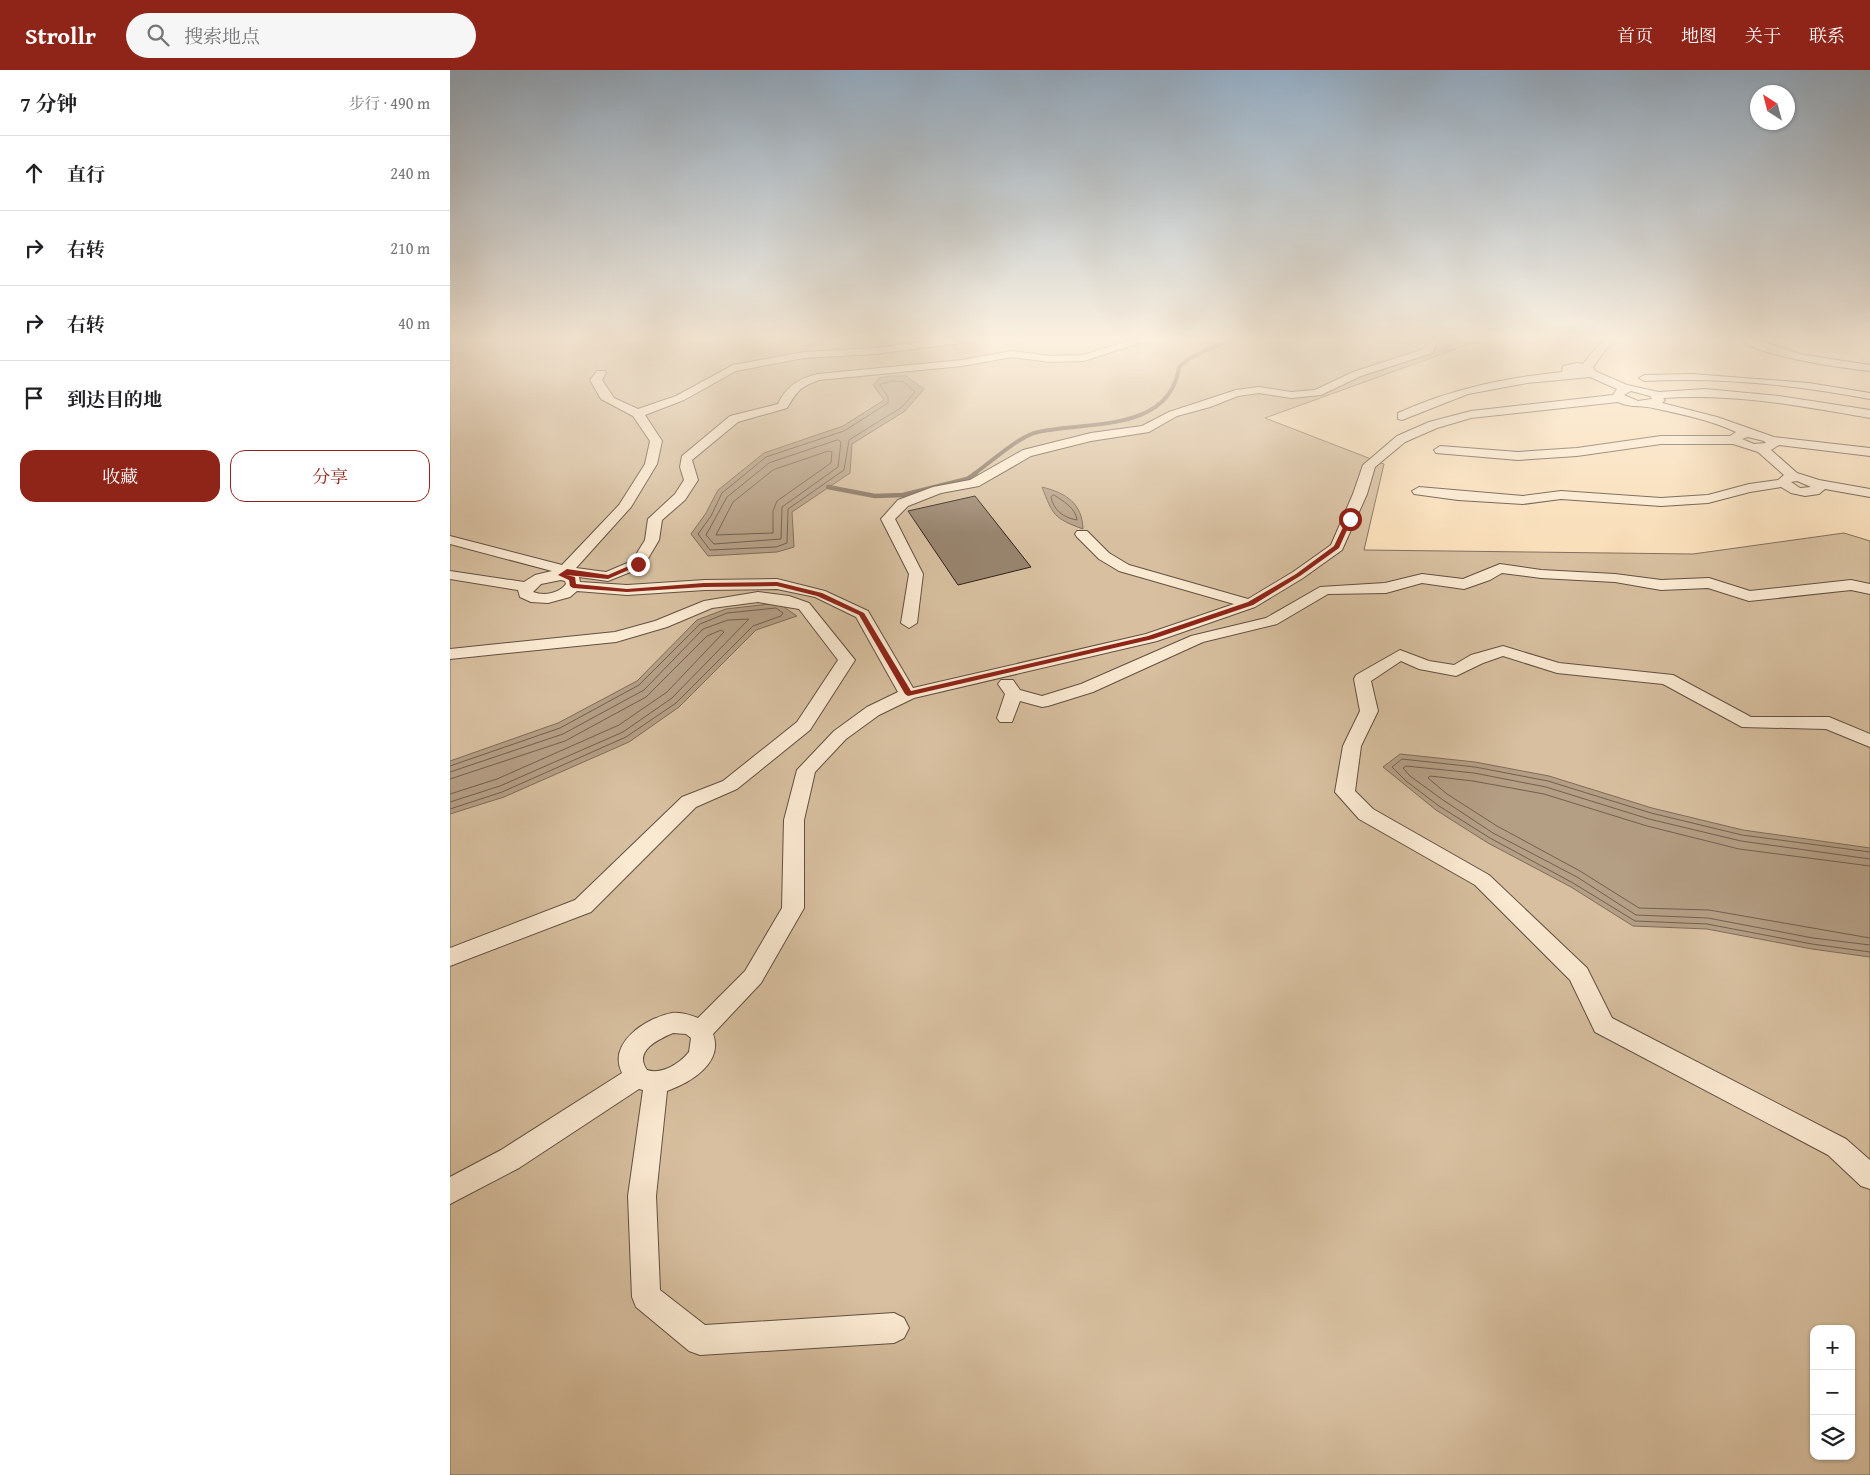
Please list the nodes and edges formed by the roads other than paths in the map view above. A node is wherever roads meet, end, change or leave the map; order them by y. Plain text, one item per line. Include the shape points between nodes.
1 (613, 403) edge
2 (668, 403) edge
3 (784, 403) edge
4 (1212, 403) edge
5 (1432, 403) edge
6 (1557, 403) edge
7 (1660, 403) edge
8 (1801, 403) edge
9 (637, 414) junction
10 (1870, 414) edge
11 (1402, 416) dead end
12 (1748, 433) junction
13 (1736, 440) junction
14 (1772, 440) junction
15 (1761, 448) junction
16 (1440, 450) dead end
17 (1870, 452) edge
18 (1788, 480) junction
19 (1420, 491) dead end
20 (1870, 493) edge
21 (1082, 534) dead end
22 (450, 540) edge
23 (564, 573) junction
24 (450, 575) edge
25 (573, 586) junction
26 (527, 587) junction
27 (1870, 589) edge
28 (1250, 604) junction
29 (909, 623) dead end
30 (450, 654) edge
31 (1000, 673) junction
32 (908, 694) junction
33 (1014, 694) junction
34 (1006, 718) dead end
35 (1870, 741) edge
36 (450, 957) edge
37 (700, 1032) junction
38 (646, 1079) junction
39 (1870, 1176) edge
40 (450, 1191) edge
41 (894, 1328) dead end

1 - 9 street
2 - 9 street
3 - 23 street via 783,406 734,419 686,459 691,480 680,498 655,518 652,540 638,564 608,577
4 - 29 street via 1173,414 1145,429 1027,453 974,483 938,490 904,503 888,519 916,574
5 - 11 street
6 - 28 street via 1471,415 1401,438 1369,465 1337,547
7 - 12 street via 1672,411 1713,418
8 - 10 street
9 - 23 street via 656,441 650,464 624,507
12 - 13 street via 1736,436
12 - 14 street
13 - 15 street
13 - 16 street via 1661,440 1577,452 1518,456
14 - 15 street via 1773,445
14 - 17 street
15 - 18 street
18 - 19 street via 1708,499 1661,502 1561,495 1523,500
18 - 20 street via 1790,488 1807,492 1819,489 1818,484
21 - 28 street via 1104,556 1124,568
22 - 23 street
23 - 25 street via 572,578
23 - 26 street via 538,580
24 - 26 street
25 - 26 street via 564,593 541,599 525,594
25 - 32 street via 627,590 777,584 820,594 862,614
27 - 33 street via 1851,586 1749,596 1709,583 1661,585 1500,568 1464,584 1422,578 1386,588 1325,590 1271,621 1197,639 1087,688 1042,702
28 - 31 street via 1150,638
30 - 36 street via 616,636 661,624 709,604 758,597 804,606 847,660 804,726 730,784 689,802 583,906
31 - 32 street
31 - 33 street
32 - 37 street via 873,711 840,736 806,770 794,820 793,908 753,977
33 - 34 street
35 - 39 street via 1829,723 1748,722 1668,678 1557,668 1503,651 1476,659 1456,671 1425,665 1400,655 1362,678 1369,711 1352,746 1345,792 1366,814 1482,880 1579,974 1603,1025 1837,1147
37 - 38 street via 703,1049 691,1067 674,1077
37 - 38 street via 694,1026 672,1023 648,1032 632,1050 629,1060 631,1070
38 - 40 street
38 - 41 street via 642,1196 646,1296 700,1340

